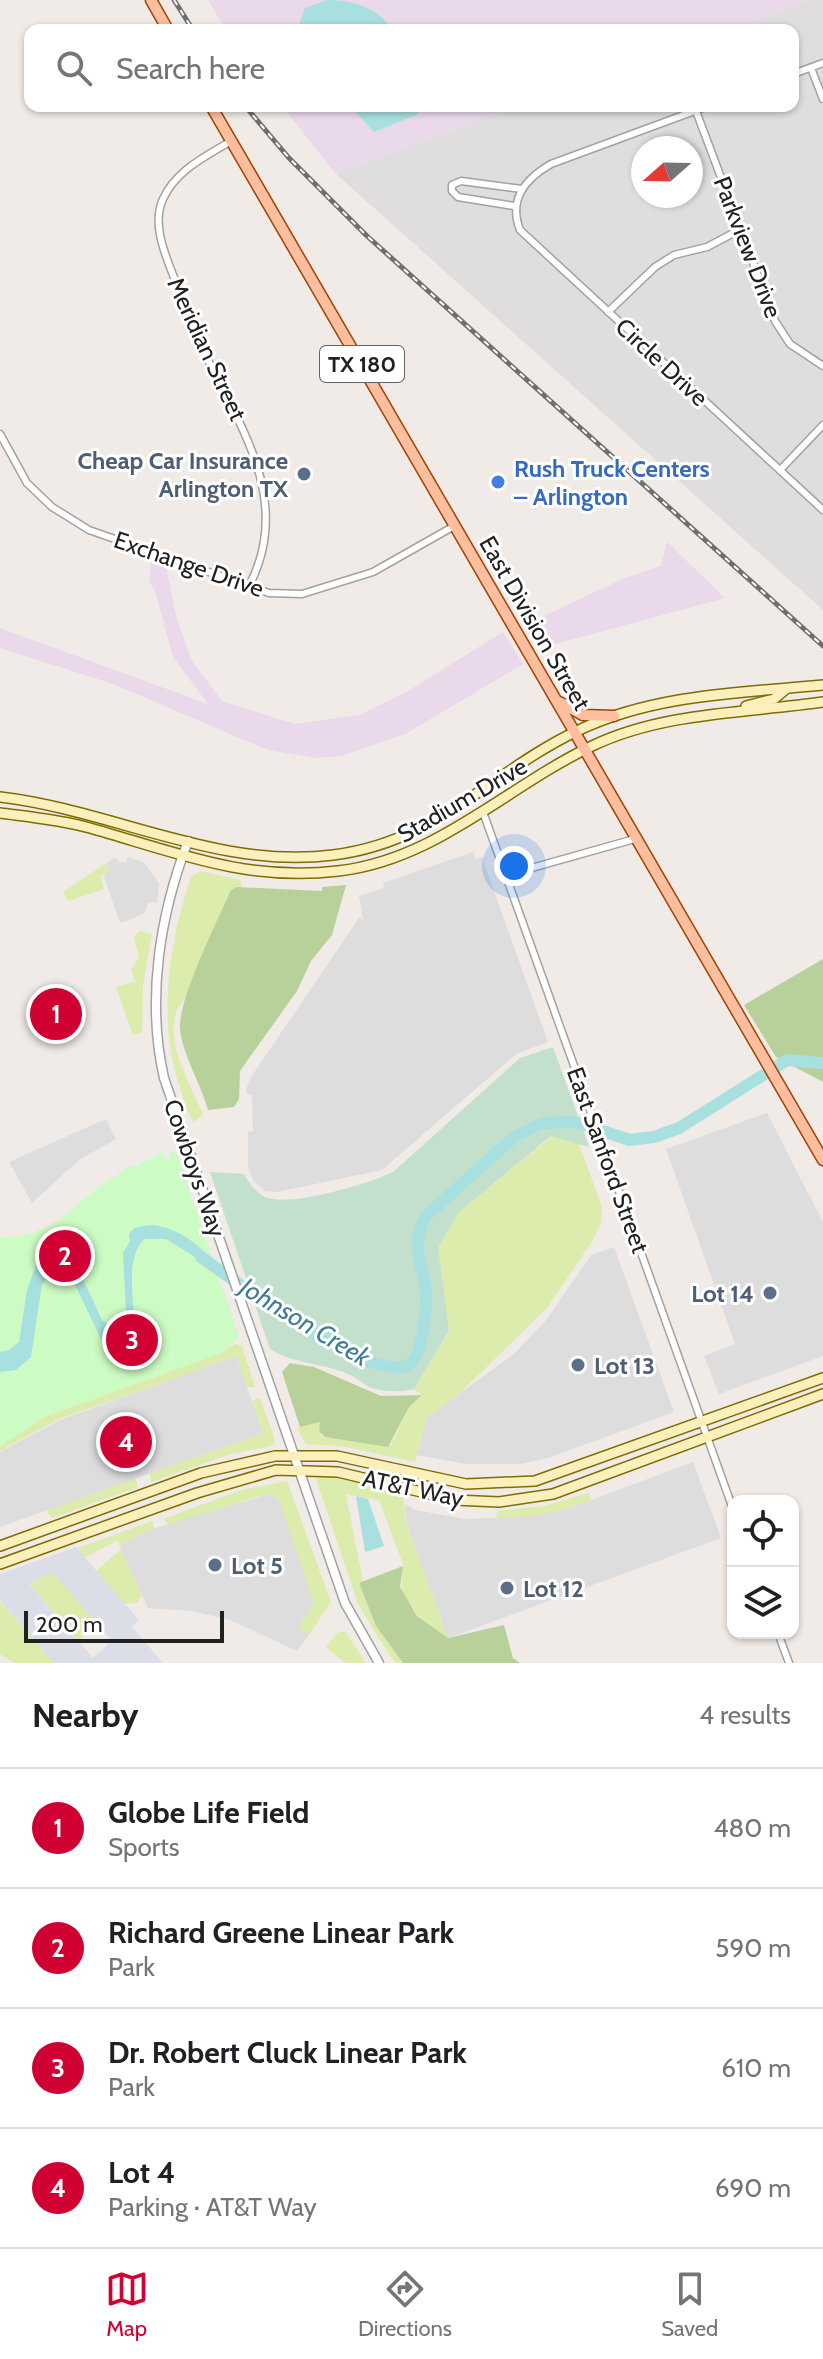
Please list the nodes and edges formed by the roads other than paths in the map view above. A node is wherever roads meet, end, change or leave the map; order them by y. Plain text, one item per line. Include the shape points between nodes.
1 (151, 0) edge
2 (165, 24) edge
3 (823, 63) edge
4 (811, 68) junction
5 (799, 72) edge
6 (823, 99) edge
7 (214, 112) edge
8 (693, 112) edge
9 (696, 112) edge
10 (231, 141) junction
11 (522, 189) junction
12 (514, 206) junction
13 (741, 229) junction
14 (608, 312) junction
15 (823, 366) edge
16 (823, 425) edge
17 (0, 434) edge
18 (781, 469) junction
19 (823, 510) edge
20 (456, 525) junction
21 (249, 586) junction
22 (823, 685) edge
23 (786, 689) junction
24 (557, 701) junction
25 (823, 702) edge
26 (724, 714) junction
27 (614, 716) junction
28 (575, 732) junction
29 (585, 749) junction
30 (0, 797) edge
31 (483, 812) junction
32 (0, 813) edge
33 (638, 838) junction
34 (188, 841) junction
35 (356, 852) junction
36 (182, 858) junction
37 (358, 867) junction
38 (507, 875) junction
39 (823, 1160) edge
40 (823, 1378) edge
41 (823, 1394) edge
42 (702, 1423) junction
43 (707, 1437) junction
44 (293, 1454) junction
45 (298, 1469) junction
46 (728, 1495) edge
47 (0, 1546) edge
48 (0, 1564) edge
49 (780, 1639) edge
50 (379, 1663) edge
51 (789, 1663) edge

1 - 2 main road
3 - 4 street
4 - 5 street
4 - 6 street
7 - 10 main road, East Division Street / TX 180
8 - 11 street via 551,164 533,174
9 - 13 street, Parkview Drive
10 - 20 main road, East Division Street / TX 180
10 - 21 street, Meridian Street via 173,182 158,222 201,346 260,466 265,538 262,563
11 - 12 street
11 - 12 street via 461,181 452,185 458,197
12 - 14 street, Circle Drive via 520,230
13 - 14 street via 664,261
13 - 15 street, Parkview Drive via 775,321 790,344
14 - 18 street, Circle Drive
16 - 18 street
17 - 21 street, Exchange Drive via 27,483 52,507 89,530
18 - 19 street, Circle Drive
20 - 21 street, Exchange Drive via 373,572 329,588 302,594
20 - 24 main road, East Division Street / TX 180
22 - 23 main road, Stadium Drive
23 - 26 main road via 774,699
23 - 27 main road, Stadium Drive via 648,705
24 - 27 main road via 583,715
24 - 28 main road, East Division Street / TX 180
25 - 26 main road, Stadium Drive
26 - 29 main road, Stadium Drive via 651,725
27 - 28 main road, Stadium Drive
28 - 29 main road, East Division Street / TX 180
28 - 35 main road, Stadium Drive via 433,823
29 - 31 main road, Stadium Drive
29 - 33 main road, East Division Street / TX 180
30 - 34 main road, Stadium Drive via 89,812
31 - 37 main road, Stadium Drive via 415,851
31 - 38 street, East Sanford Street
32 - 36 main road, Stadium Drive via 87,827
33 - 38 street
33 - 39 main road, East Division Street / TX 180
34 - 35 main road, Stadium Drive via 264,858
34 - 36 street, Cowboys Way
35 - 37 main road
36 - 37 main road, Stadium Drive via 247,872 294,874
36 - 44 street, Cowboys Way via 164,933 154,1014 164,1078
38 - 42 street, East Sanford Street
40 - 42 main road, AT&T Way
41 - 43 main road, AT&T Way
42 - 43 street, East Sanford Street
42 - 44 main road, AT&T Way via 566,1473 516,1484 466,1484 337,1456
43 - 45 main road, AT&T Way via 572,1488 499,1502 455,1500 351,1474
43 - 46 street, East Sanford Street
44 - 45 street, Cowboys Way
44 - 47 main road, AT&T Way via 201,1473
45 - 48 main road, AT&T Way via 253,1474
45 - 50 street, Cowboys Way via 345,1603
49 - 51 street

